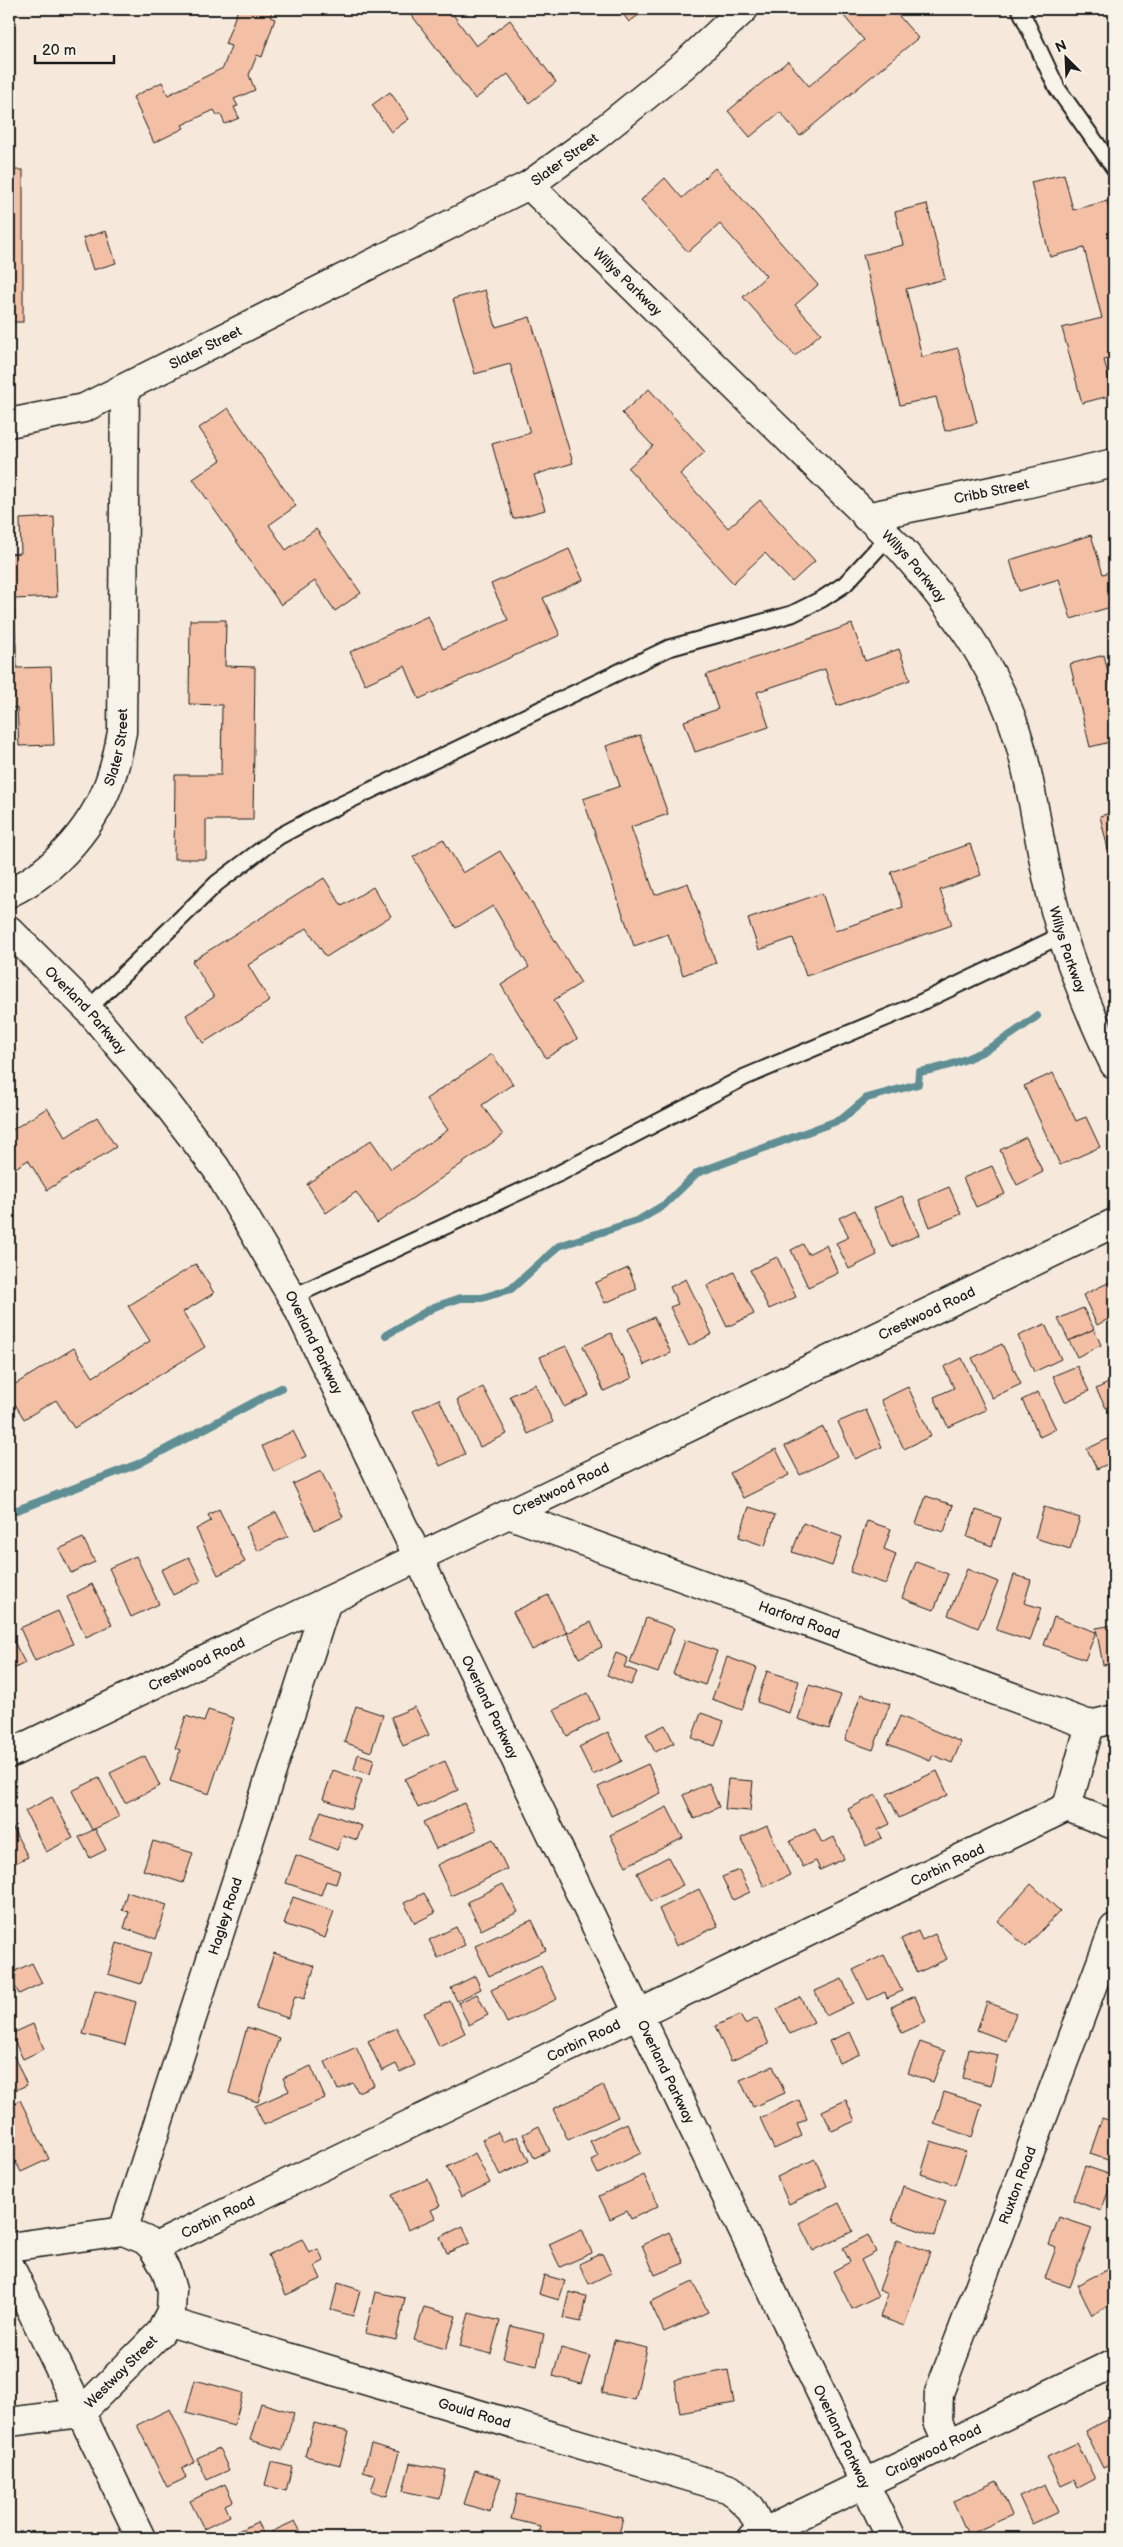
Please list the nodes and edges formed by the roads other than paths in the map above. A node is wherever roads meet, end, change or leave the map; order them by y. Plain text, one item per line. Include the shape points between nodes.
1 (744, 9) edge
2 (1020, 9) edge
3 (1114, 168) edge
4 (529, 185) junction
5 (125, 389) junction
6 (9, 423) edge
7 (1114, 463) edge
8 (866, 516) junction
9 (888, 537) junction
10 (9, 893) edge
11 (9, 930) edge
12 (1062, 935) junction
13 (88, 1009) junction
14 (1114, 1064) edge
15 (1114, 1223) edge
16 (292, 1298) junction
17 (508, 1514) junction
18 (418, 1558) junction
19 (327, 1601) junction
20 (1102, 1722) edge
21 (9, 1754) edge
22 (1068, 1807) junction
23 (1114, 1825) edge
24 (1114, 1928) edge
25 (637, 2014) junction
26 (123, 2231) junction
27 (9, 2248) edge
28 (152, 2248) junction
29 (9, 2264) edge
30 (166, 2321) junction
31 (1114, 2363) edge
32 (80, 2412) junction
33 (9, 2422) edge
34 (948, 2444) junction
35 (865, 2484) junction
36 (758, 2536) edge
37 (141, 2538) edge
38 (891, 2538) edge

1 - 4 street, Slater Street via 684,65
2 - 3 lane via 1057,88
4 - 5 street, Slater Street
4 - 8 street, Willys Parkway
5 - 6 street via 84,408
5 - 10 street, Slater Street via 122,732 118,750 103,798 79,836 42,874
7 - 8 street, Cribb Street
8 - 9 street, Willys Parkway
9 - 12 street, Willys Parkway via 936,589 969,636 1011,718 1028,773 1047,877
9 - 13 lane via 845,584 792,614 669,648 278,837 217,883
11 - 13 street, Overland Parkway
12 - 14 street, Willys Parkway via 1078,983
12 - 16 lane via 908,1009 745,1077 558,1174
13 - 16 street, Overland Parkway via 216,1168
15 - 17 street, Crestwood Road
16 - 18 street, Overland Parkway
17 - 18 street, Crestwood Road
17 - 20 street, Harford Road
18 - 19 street, Crestwood Road
18 - 25 street, Overland Parkway
19 - 21 street, Crestwood Road
19 - 26 street, Hagley Road
20 - 22 street
22 - 23 street
22 - 25 street, Corbin Road
24 - 34 street, Ruxton Road via 939,2393 938,2421
25 - 28 street, Corbin Road
25 - 35 street, Overland Parkway
26 - 27 street
26 - 28 street, Westway Street via 144,2240
28 - 30 street, Westway Street via 166,2270 172,2290 171,2311
29 - 32 street, Westway Street
30 - 32 street, Westway Street via 162,2332
30 - 36 street, Gould Road via 730,2488 750,2508
31 - 34 street, Craigwood Road
32 - 33 street, Westway Street
32 - 37 street, Westway Street
34 - 35 street, Craigwood Road
35 - 36 street, Craigwood Road
35 - 38 street, Overland Parkway

